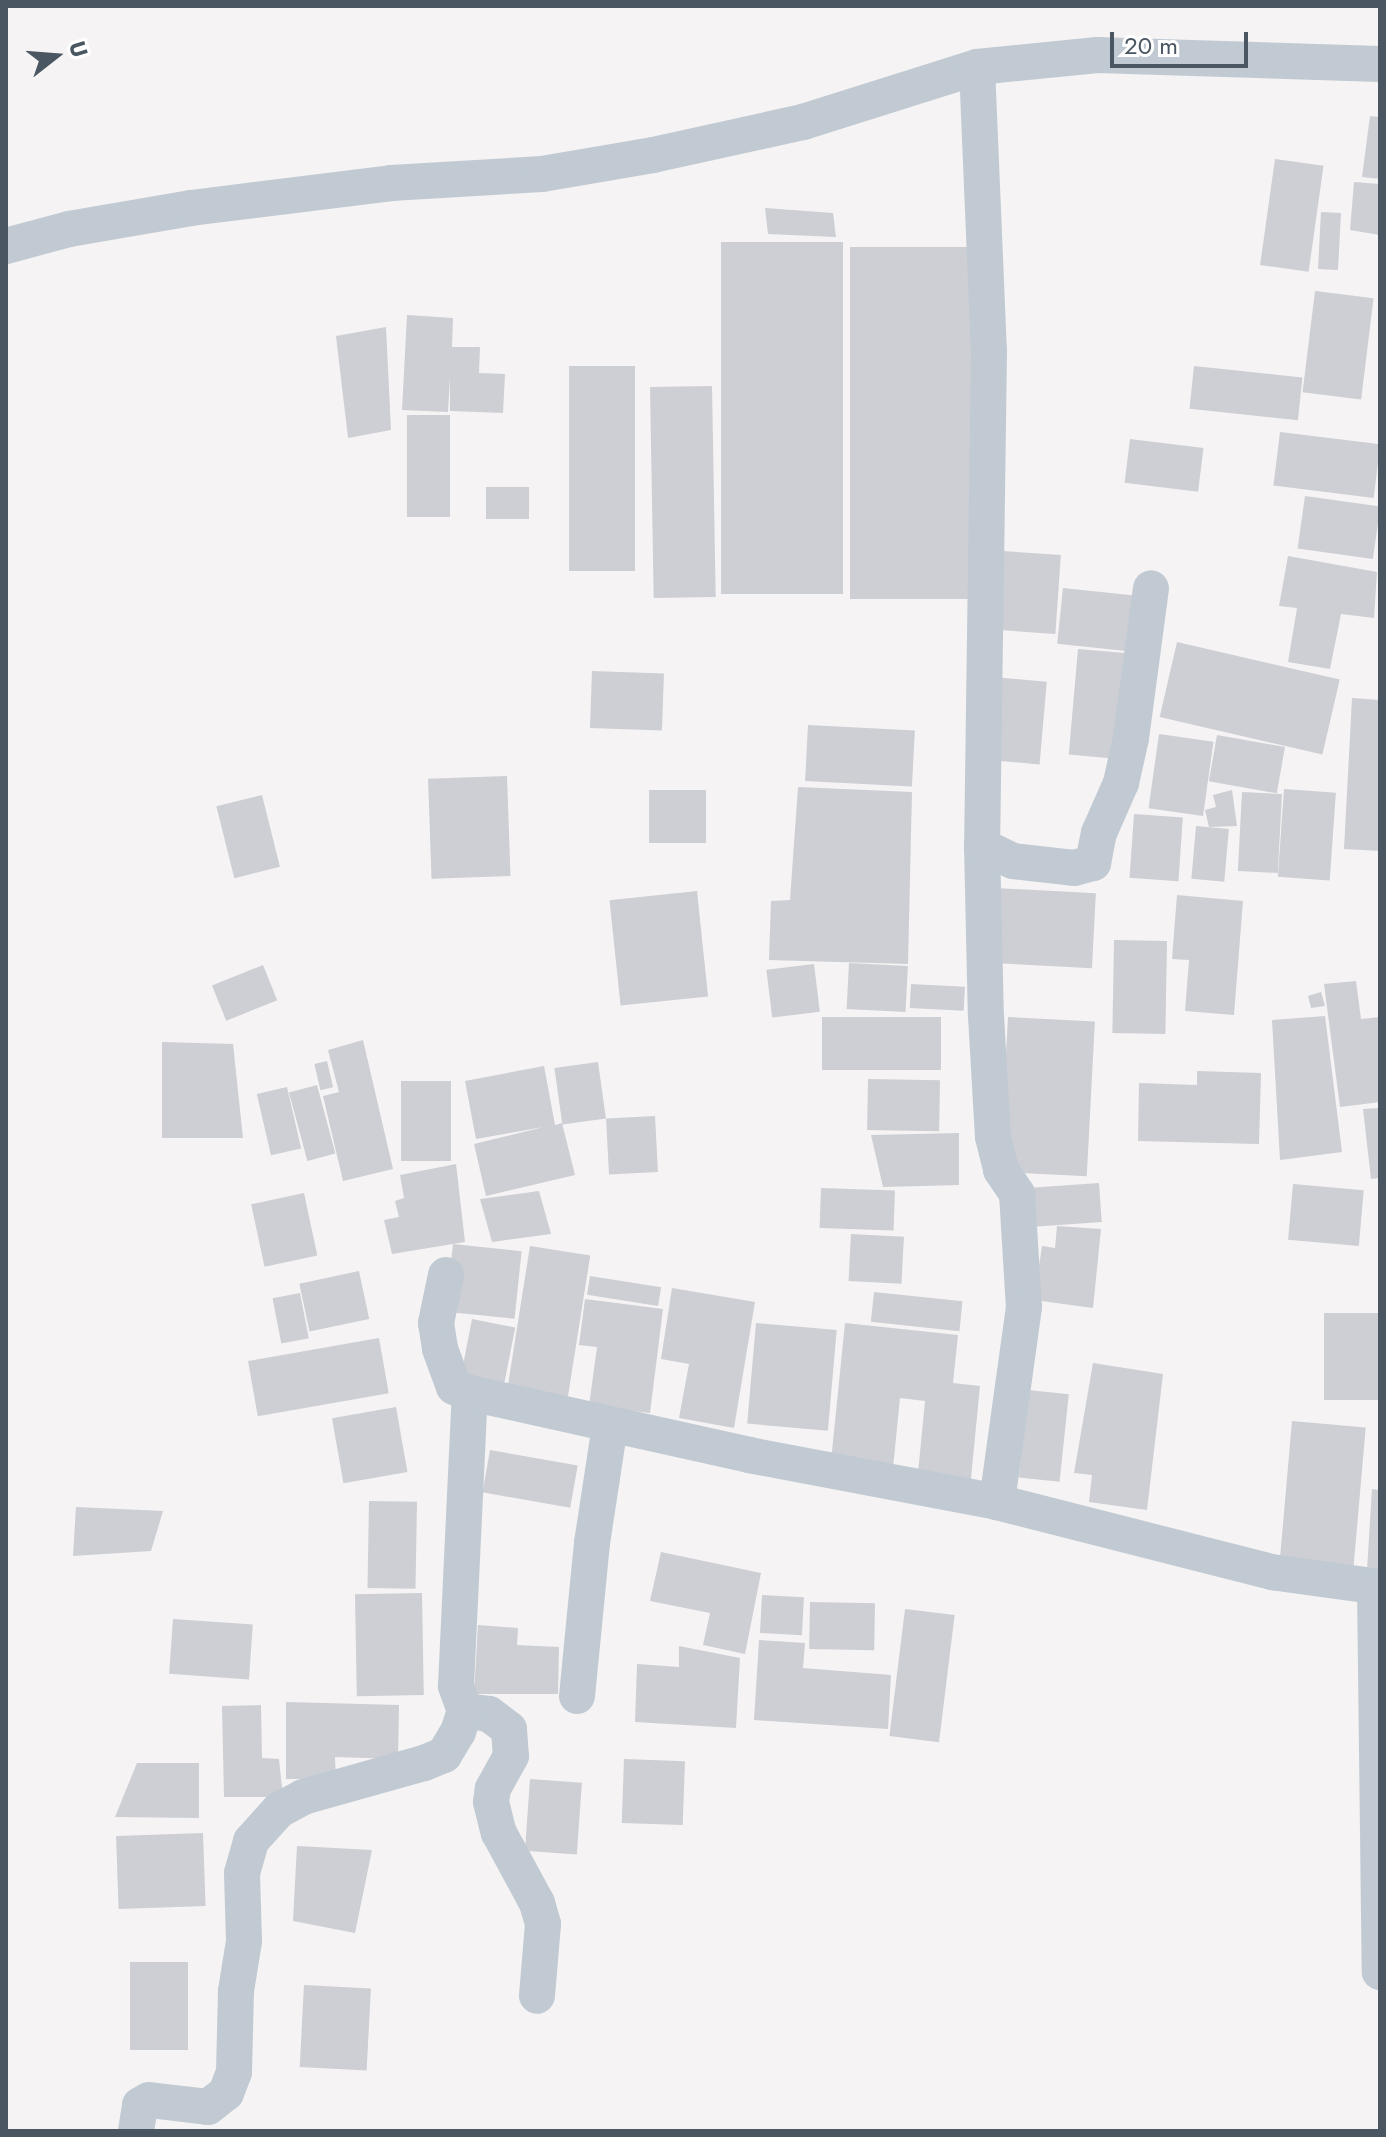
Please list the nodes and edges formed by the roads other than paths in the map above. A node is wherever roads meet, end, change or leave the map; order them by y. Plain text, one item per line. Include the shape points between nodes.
1 (1380, 64) edge
2 (977, 67) junction
3 (6, 246) edge
4 (1151, 588) dead end
5 (982, 846) junction
6 (446, 1275) dead end
7 (470, 1393) junction
8 (610, 1426) junction
9 (997, 1502) junction
10 (1377, 1586) edge
11 (577, 1696) dead end
12 (465, 1711) junction
13 (1380, 1972) edge
14 (537, 1996) dead end
15 (136, 2131) edge

1 - 2 street via 1097,55
2 - 3 street via 803,122 653,155 542,174 391,183 191,208
2 - 5 street via 989,351
4 - 5 street via 1131,738 1093,863 1074,868 1025,863
5 - 9 street via 993,1137 1001,1170 1017,1194 1024,1307
6 - 7 street via 436,1323 440,1349 454,1387
7 - 8 street
7 - 12 street via 456,1686
8 - 9 street
8 - 11 street
9 - 10 street via 1272,1572
10 - 13 street
12 - 14 street via 489,1714 509,1729 511,1756 491,1802 499,1833 543,1924
12 - 15 street via 444,1755 303,1797 279,1810 251,1841 242,1873 244,1941 236,1991 234,2072 226,2093 208,2107 149,2100 140,2105

